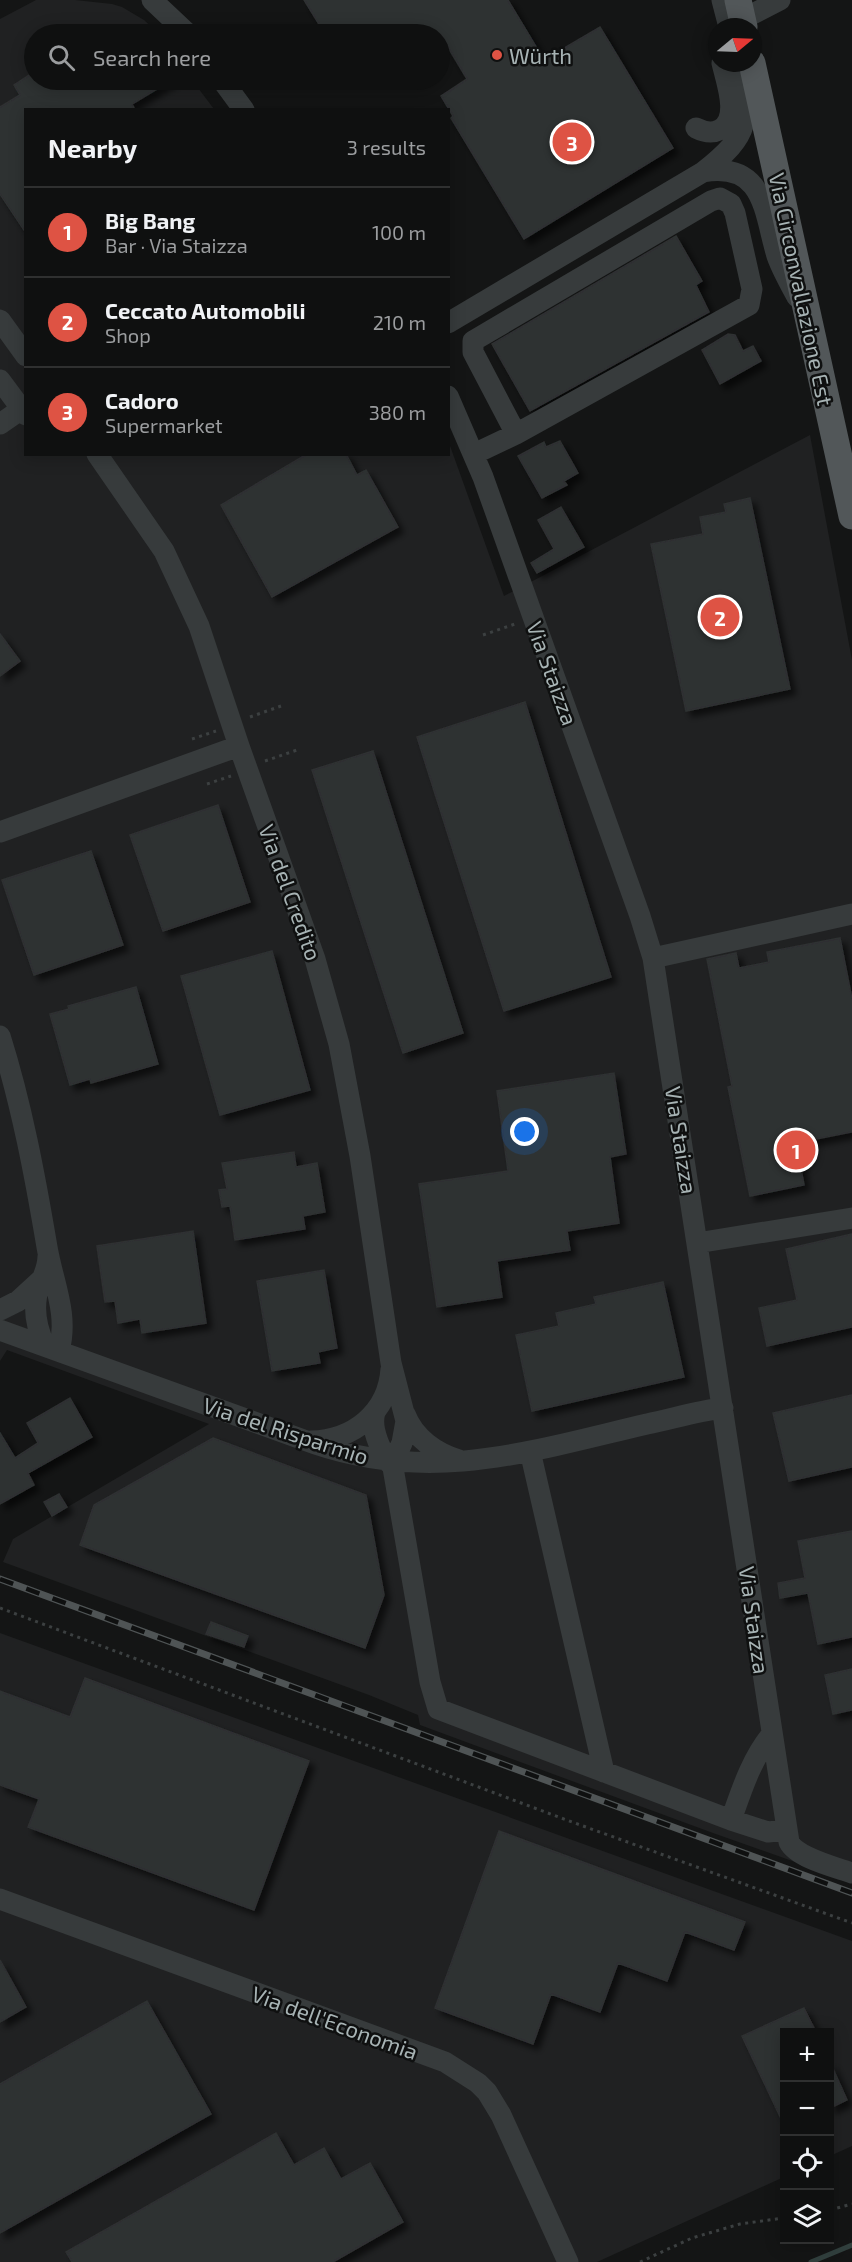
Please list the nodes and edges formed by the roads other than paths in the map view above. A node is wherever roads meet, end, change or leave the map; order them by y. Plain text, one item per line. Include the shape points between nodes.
1 (152, 0) edge
2 (780, 0) edge
3 (733, 17) edge
4 (177, 24) edge
5 (724, 72) edge
6 (739, 72) edge
7 (754, 72) edge
8 (229, 90) edge
9 (242, 108) edge
10 (696, 128) dead end
11 (703, 172) junction
12 (808, 315) junction
13 (0, 320) edge
14 (450, 321) edge
15 (24, 353) edge
16 (0, 380) edge
17 (450, 400) edge
18 (24, 410) edge
19 (0, 424) edge
20 (516, 434) junction
21 (474, 454) junction
22 (98, 456) edge
23 (852, 516) edge
24 (239, 746) junction
25 (0, 832) edge
26 (852, 914) edge
27 (653, 958) junction
28 (0, 1036) edge
29 (852, 1218) edge
30 (698, 1243) junction
31 (48, 1250) junction
32 (42, 1279) junction
33 (0, 1310) edge
34 (0, 1330) edge
35 (52, 1348) junction
36 (391, 1363) junction
37 (723, 1408) junction
38 (375, 1412) junction
39 (405, 1413) junction
40 (305, 1441) junction
41 (530, 1451) junction
42 (390, 1462) junction
43 (466, 1462) junction
44 (771, 1735) junction
45 (604, 1772) junction
46 (731, 1820) junction
47 (787, 1830) junction
48 (852, 1873) edge
49 (0, 1899) edge
50 (568, 2262) edge

1 - 4 street
2 - 3 street
5 - 10 street via 730,118 717,131 708,133
6 - 11 street via 744,101 742,131 732,147
7 - 12 main road, Via Circonvallazione Est
8 - 9 street
11 - 12 street via 734,173 759,193 782,269
11 - 14 street
12 - 23 main road, Via Circonvallazione Est
13 - 15 street
16 - 18 street
17 - 21 street, Via Staizza
18 - 19 street
20 - 20 street via 749,305 752,289 731,204 720,198 699,207 473,341 474,354
20 - 21 street
21 - 27 street, Via Staizza
22 - 24 street, Via del Credito via 164,551 187,597
24 - 25 street
24 - 36 street, Via del Credito via 336,1028 356,1130
26 - 27 street
27 - 30 street, Via Staizza
28 - 31 street via 27,1134
29 - 30 street
30 - 37 street, Via Staizza
31 - 32 street
31 - 35 street via 62,1306 63,1328
32 - 33 street via 18,1301
32 - 35 street via 36,1316
34 - 35 street, Via del Risparmio
35 - 40 street, Via del Risparmio
36 - 38 street, Via del Credito via 389,1384
36 - 39 street, Via del Credito
37 - 41 street, Via del Risparmio
37 - 44 street, Via Staizza
38 - 40 street, Via del Credito via 348,1433
38 - 42 street via 376,1434
39 - 42 street, Via del Credito via 403,1441
39 - 43 street, Via del Credito via 417,1434 432,1448
40 - 42 street, Via del Risparmio via 345,1454
41 - 43 street, Via del Risparmio
41 - 45 street
42 - 43 street, Via del Risparmio
42 - 45 street via 438,1709
44 - 46 street via 749,1769
44 - 47 street, Via Staizza
45 - 46 street
46 - 47 street via 768,1832
47 - 48 street, Via Staizza via 799,1853
49 - 50 street, Via dell'Economia via 418,2052 468,2075 487,2092 501,2115

